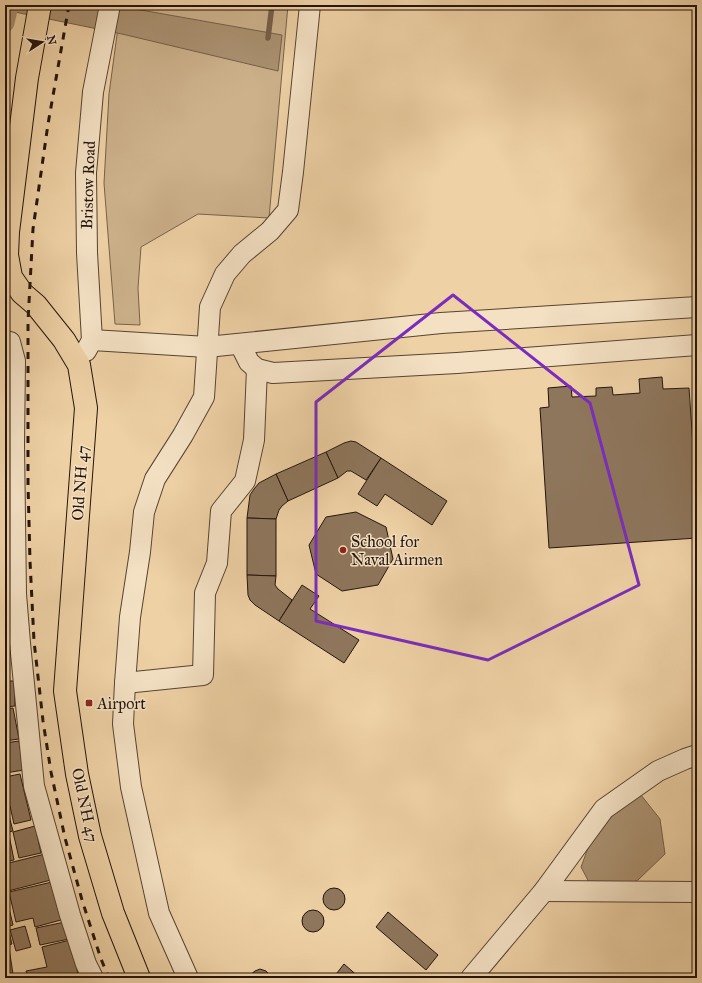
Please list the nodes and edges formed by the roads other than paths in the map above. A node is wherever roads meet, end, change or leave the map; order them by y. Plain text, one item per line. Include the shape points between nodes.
1 (40, 5) edge
2 (110, 5) edge
3 (310, 5) edge
4 (7, 233) edge
5 (697, 307) edge
6 (5, 340) edge
7 (92, 340) junction
8 (240, 344) junction
9 (697, 345) edge
10 (207, 347) junction
11 (79, 364) junction
12 (257, 369) junction
13 (125, 683) junction
14 (697, 755) edge
15 (544, 891) junction
16 (697, 892) edge
17 (93, 978) edge
18 (139, 978) edge
19 (188, 978) edge
20 (471, 978) edge

1 - 4 main road, Old NH 47
2 - 7 street, Bristow Road via 93,92 86,173 86,253
3 - 10 street via 288,210 225,274 210,307
4 - 11 main road, Old NH 47 via 11,277 64,340
5 - 8 street via 441,324
6 - 17 street via 10,342 15,361 16,594 34,786 70,915
7 - 10 street
7 - 11 street
8 - 10 street
8 - 12 street via 249,362
9 - 12 street via 273,373
10 - 13 street via 204,397 155,479 144,512 130,617
11 - 18 main road, Old NH 47 via 86,408 65,692 77,774 90,836 113,914
12 - 13 street via 254,440 245,481 220,512 217,563 205,593 204,675
13 - 19 street via 123,724 131,787 159,912
14 - 15 street via 658,771 604,809
15 - 16 street
15 - 20 street

